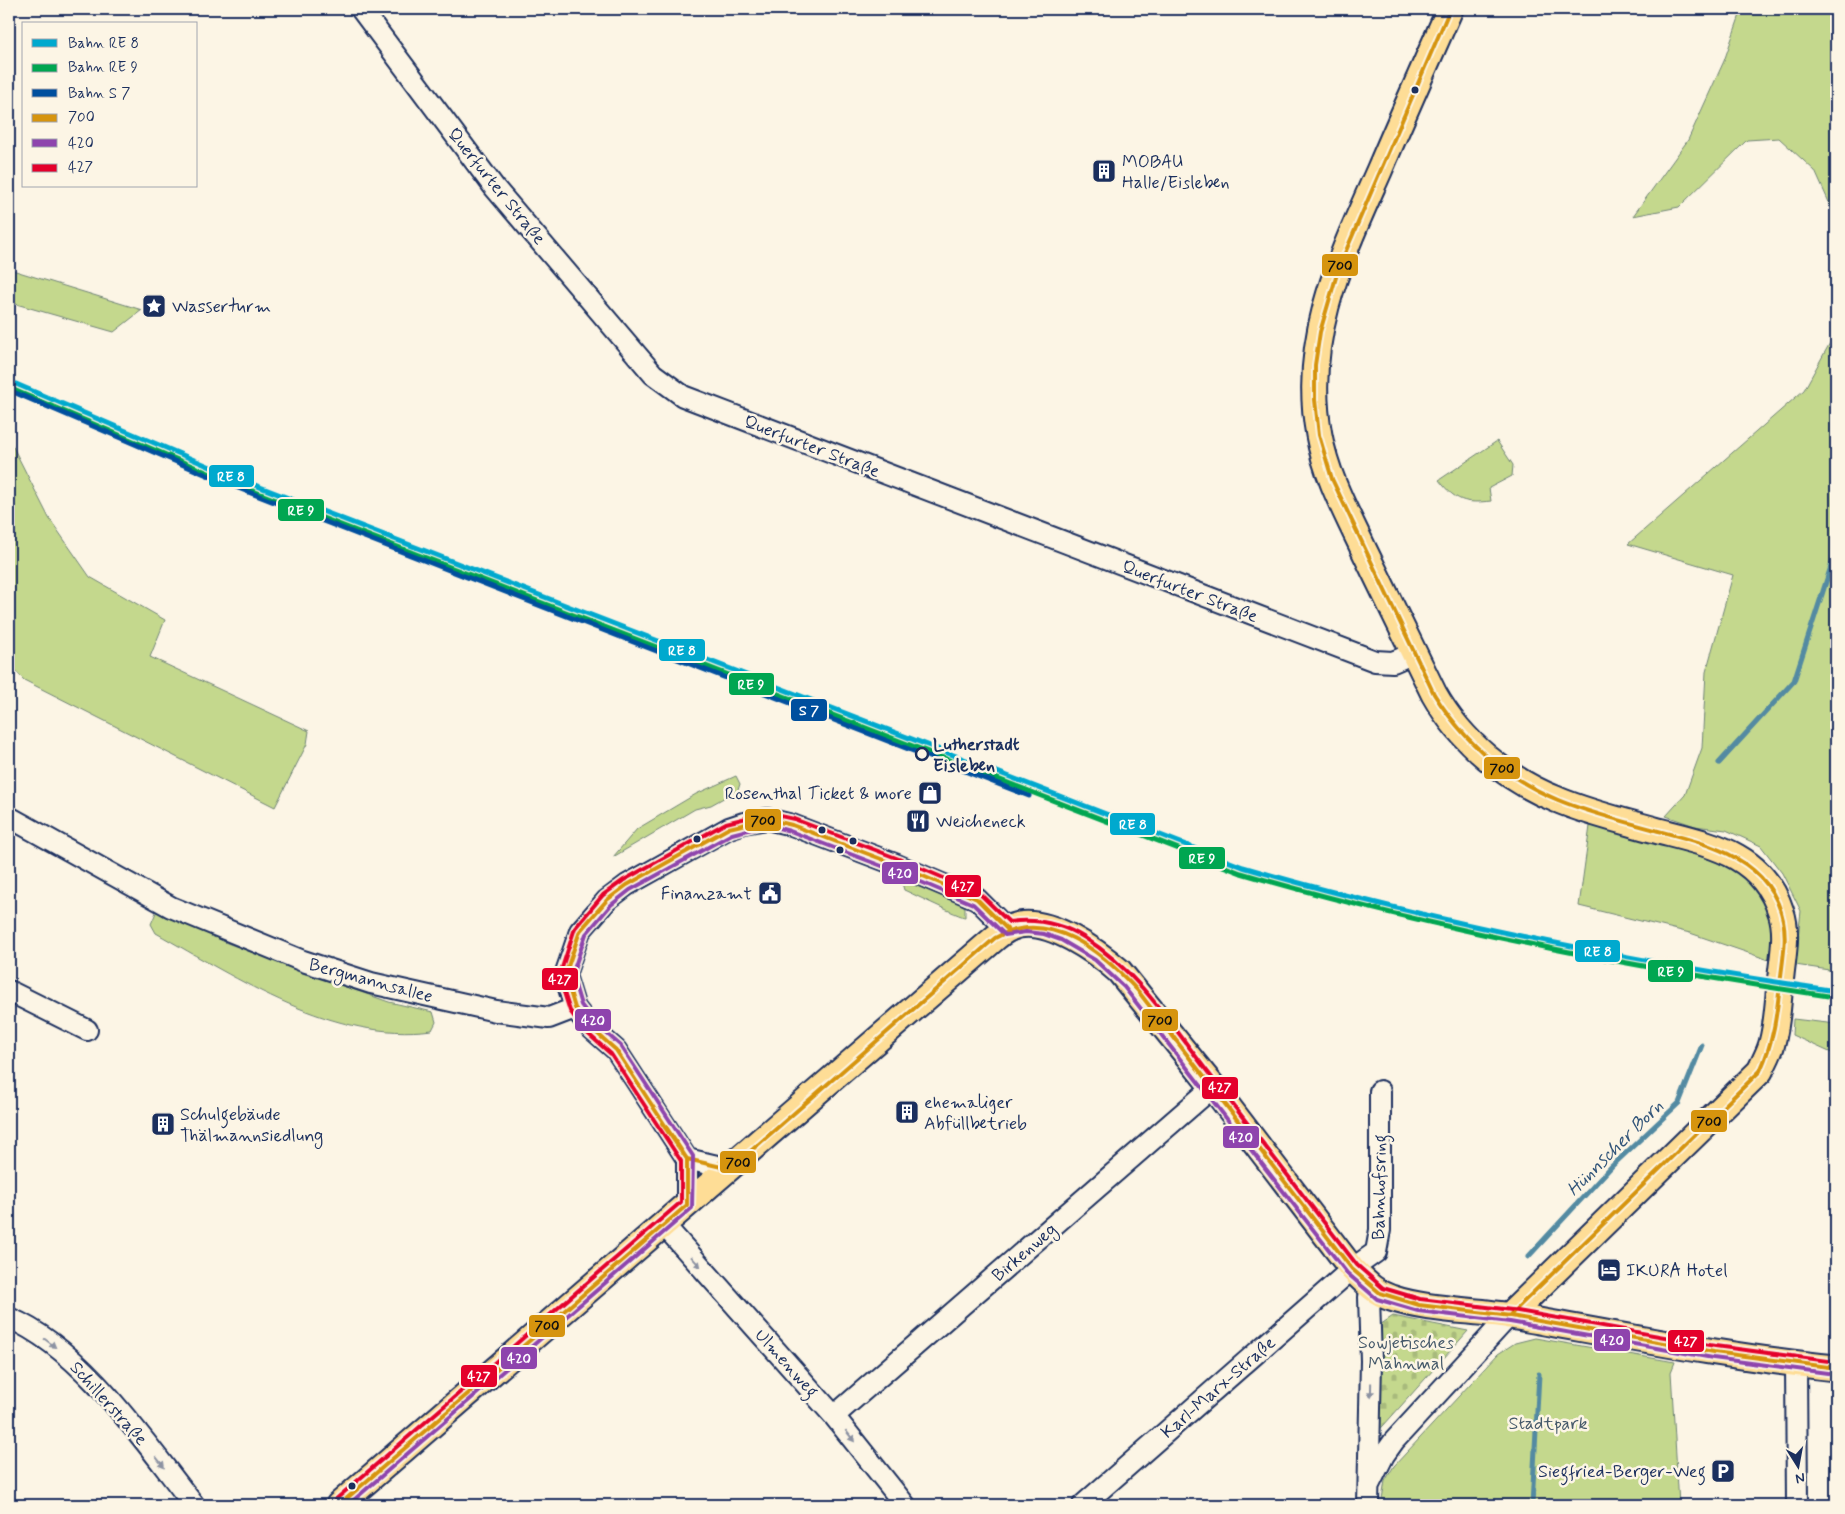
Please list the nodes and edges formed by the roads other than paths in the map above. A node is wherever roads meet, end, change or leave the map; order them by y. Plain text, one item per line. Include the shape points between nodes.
1 (361, 9) edge
2 (1450, 9) edge
3 (1414, 653) junction
4 (9, 817) edge
5 (1006, 929) junction
6 (9, 991) edge
7 (575, 1008) junction
8 (87, 1030) dead end
9 (1213, 1087) junction
10 (1380, 1092) dead end
11 (687, 1159) junction
12 (730, 1169) junction
13 (687, 1205) junction
14 (664, 1225) junction
15 (1352, 1270) junction
16 (1373, 1290) junction
17 (1509, 1316) junction
18 (9, 1318) edge
19 (1796, 1364) junction
20 (1836, 1368) edge
21 (834, 1416) junction
22 (1369, 1485) junction
23 (194, 1505) edge
24 (339, 1505) edge
25 (905, 1505) edge
26 (1083, 1505) edge
27 (1368, 1505) edge
28 (1797, 1505) edge

1 - 3 street, Querfurter Straße via 494,186 653,374 683,396 1375,661 1393,662
2 - 3 main road via 1340,263 1322,318 1314,364 1317,422 1329,471
3 - 17 main road via 1437,699 1454,724 1510,775 1567,804 1730,852 1758,872 1774,894 1782,913 1784,948 1776,1021 1772,1044 1760,1071
4 - 7 street, Bergmannsallee via 172,907 303,961 371,984 496,1011 549,1018
5 - 7 street via 977,899 779,820 755,820 730,828 607,900 580,931 566,975
5 - 9 main road via 1018,925 1039,925 1105,959 1141,996
5 - 12 main road
6 - 8 street
7 - 11 street via 591,1028 616,1050
9 - 15 main road
9 - 21 street, Birkenweg
10 - 15 street, Bahnhofsring via 1380,1230 1376,1252
11 - 12 street
11 - 13 street
12 - 13 main road
13 - 14 main road
14 -> 21 street, Ulmenweg
14 - 24 main road
15 - 16 main road
15 - 26 street, Karl-Marx-Straße
16 - 17 main road via 1415,1303
16 -> 22 street via 1369,1297
17 - 19 main road
17 - 22 street via 1394,1441
18 -> 23 street, Schillerstraße via 26,1325 75,1362 129,1422
19 - 20 main road
19 - 28 street
21 -> 25 street, Ulmenweg
22 - 27 street

